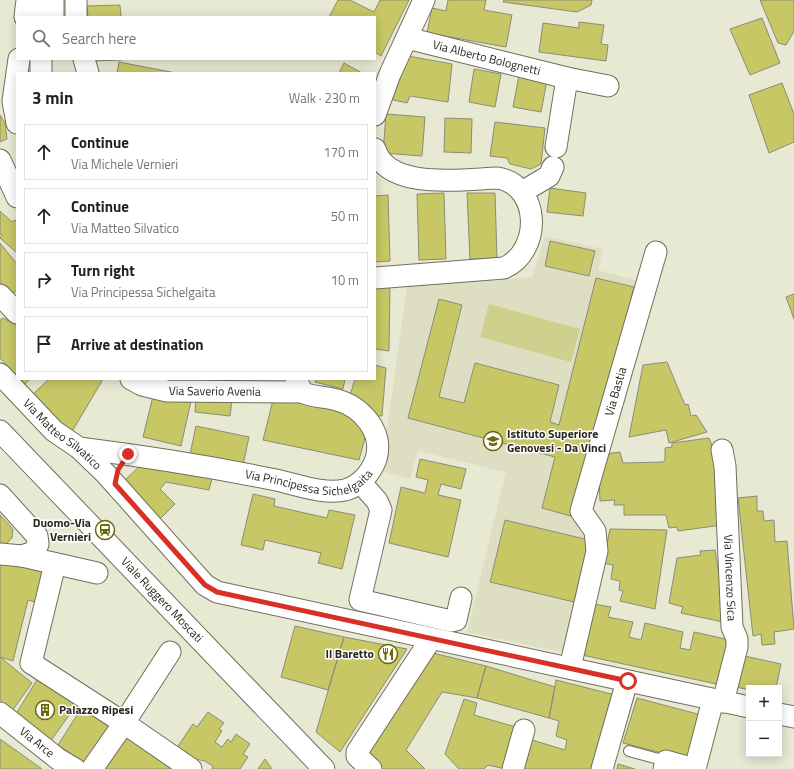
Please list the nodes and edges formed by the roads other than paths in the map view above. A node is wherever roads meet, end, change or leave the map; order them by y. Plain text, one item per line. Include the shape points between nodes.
1 (27, 0) edge
2 (38, 0) edge
3 (53, 0) edge
4 (76, 0) edge
5 (424, 0) edge
6 (25, 16) edge
7 (40, 16) edge
8 (53, 16) edge
9 (76, 16) edge
10 (407, 38) junction
11 (19, 60) edge
12 (41, 60) edge
13 (53, 60) edge
14 (84, 60) edge
15 (17, 72) edge
16 (42, 72) edge
17 (53, 72) edge
18 (88, 72) edge
19 (567, 78) junction
20 (16, 80) edge
21 (608, 86) dead end
22 (376, 112) edge
23 (16, 118) edge
24 (376, 152) edge
25 (0, 160) edge
26 (522, 192) junction
27 (16, 195) edge
28 (656, 252) dead end
29 (376, 278) edge
30 (0, 295) edge
31 (16, 312) edge
32 (0, 374) edge
33 (133, 380) edge
34 (299, 385) edge
35 (0, 431) edge
36 (79, 448) junction
37 (722, 450) dead end
38 (128, 454) junction
39 (360, 483) junction
40 (115, 484) junction
41 (0, 495) edge
42 (0, 554) edge
43 (22, 556) junction
44 (55, 564) junction
45 (97, 573) dead end
46 (461, 598) dead end
47 (431, 639) junction
48 (170, 652) dead end
49 (570, 668) junction
50 (628, 681) junction
51 (718, 701) junction
52 (746, 707) edge
53 (0, 713) edge
54 (782, 715) edge
55 (794, 717) edge
56 (124, 723) junction
57 (524, 730) dead end
58 (629, 751) dead end
59 (665, 765) edge
60 (75, 769) edge
61 (92, 769) edge
62 (191, 769) edge
63 (324, 769) edge
64 (371, 769) edge
65 (513, 769) edge
66 (602, 769) edge

1 - 6 street
2 - 7 street
3 - 8 street
4 - 9 street
5 - 10 street
10 - 19 street, Via Alberto Bolognetti
10 - 22 street
11 - 15 street
12 - 16 street
13 - 17 street
14 - 18 street
19 - 21 street, Via Alberto Bolognetti
19 - 26 street via 555,157 549,176
20 - 23 street via 13,101
24 - 26 street via 385,167 406,175 428,180 498,178 513,183
25 - 27 street
26 - 29 street via 530,206 532,226 521,255 513,264 496,270
28 - 49 street, Via Bastia via 581,511 595,531 597,551
30 - 31 street
32 - 36 street, Via Matteo Silvatico via 54,431
33 - 34 street, Via Saverio Avenia via 167,391 245,392
34 - 39 street, Via Principessa Sichelgaita via 314,396 341,401 360,413 370,424 378,447 374,466
35 - 63 street, Viale Ruggero Moscati
36 - 38 street, Via Principessa Sichelgaita
36 - 40 street, Via Matteo Silvatico
37 - 51 street, Via Vincenzo Sica via 725,466 732,627 737,646
38 - 39 street, Via Principessa Sichelgaita via 322,490 346,490
38 - 40 street via 118,470
39 - 46 street via 377,501 381,510 360,600 451,621 456,620
40 - 47 street, Via Matteo Silvatico via 212,590 224,595
41 - 43 street via 38,536 34,552
42 - 43 street
43 - 44 street
44 - 45 street
44 - 56 street via 31,663
47 - 49 street
47 - 64 street via 357,752 357,756
48 - 56 street
49 - 50 street
50 - 51 street
50 - 66 street
51 - 52 street
51 - 59 street, Via Vincenzo Sica via 695,769
53 - 60 street, Via Arce via 58,759
54 - 55 street
56 - 61 street
56 - 62 street
57 - 65 street
58 - 59 lane

